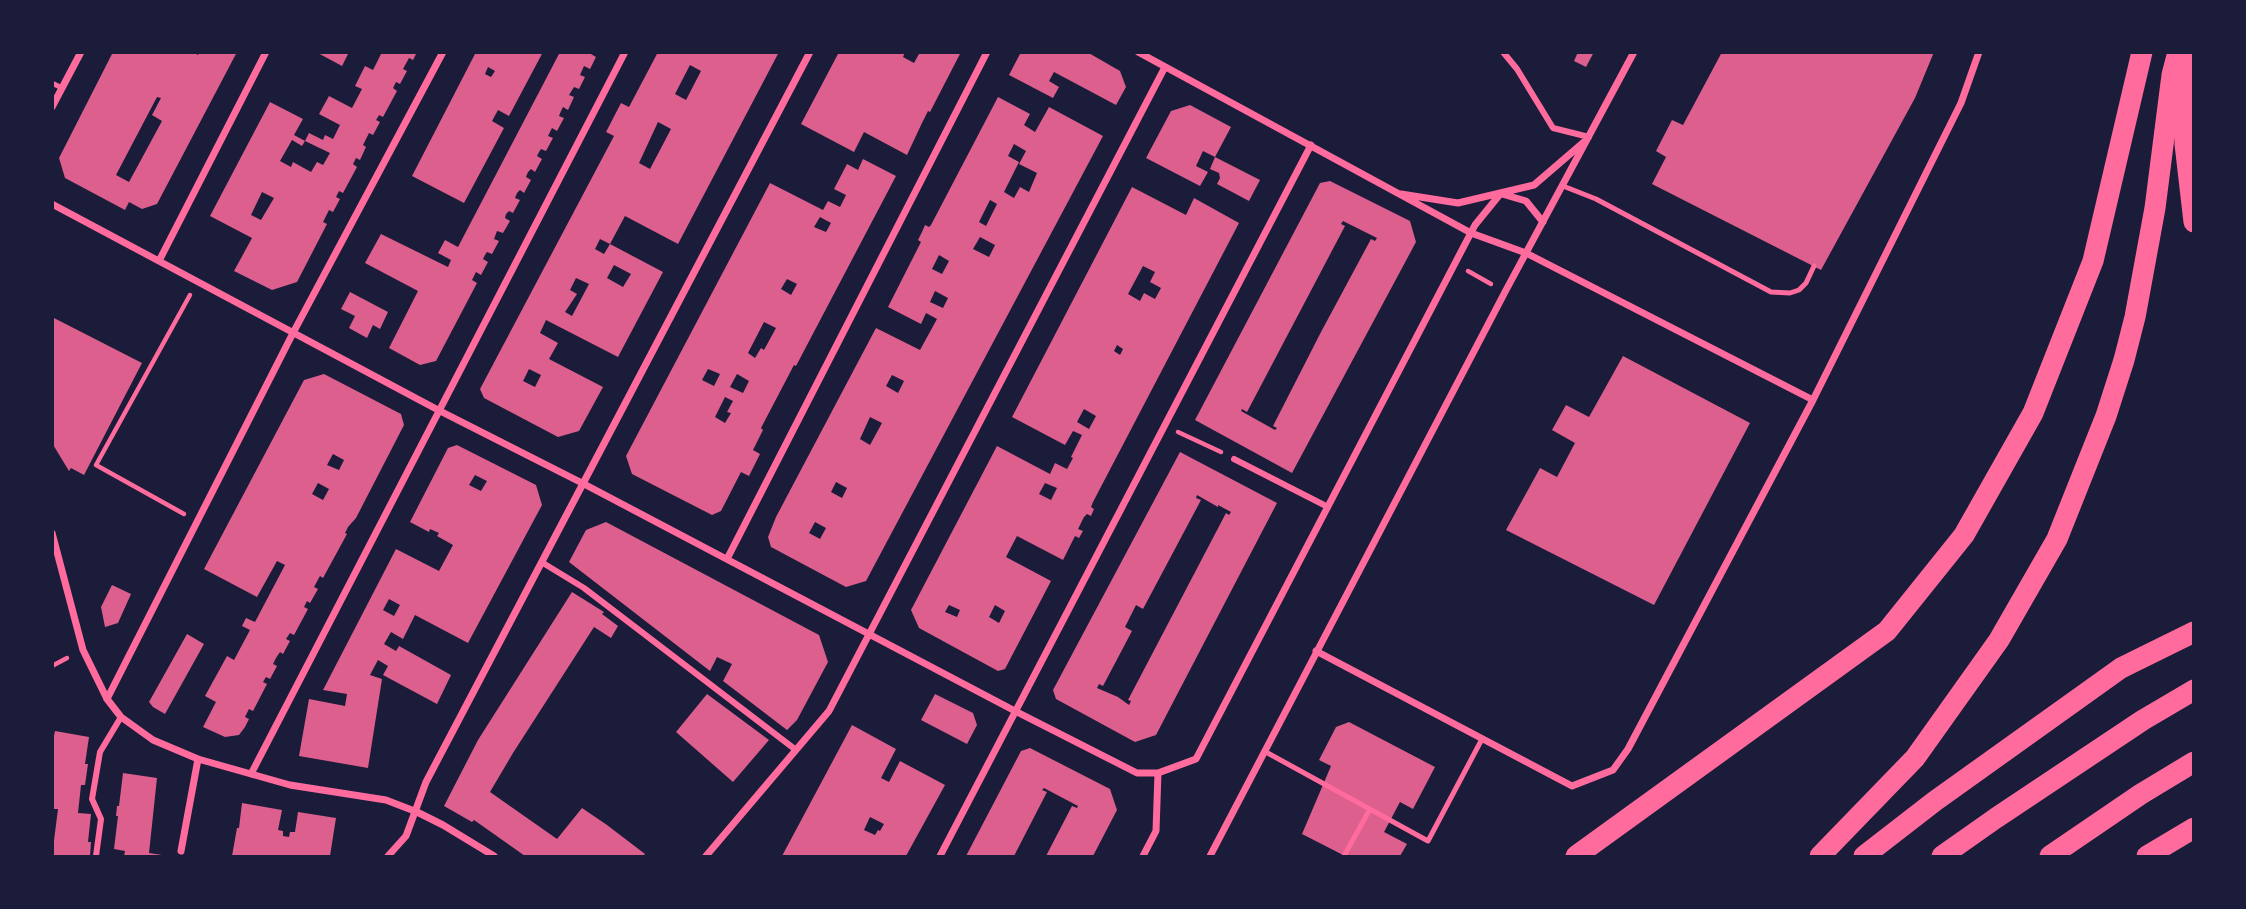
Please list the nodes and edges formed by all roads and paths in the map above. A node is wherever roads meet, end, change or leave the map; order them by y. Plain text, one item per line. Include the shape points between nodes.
1 (81, 52) edge
2 (266, 52) edge
3 (443, 52) edge
4 (625, 52) edge
5 (810, 52) edge
6 (987, 52) edge
7 (1138, 52) edge
8 (1503, 52) edge
9 (1634, 52) edge
10 (1979, 52) edge
11 (2142, 52) edge
12 (2178, 52) edge
13 (2186, 52) edge
14 (1165, 67) junction
15 (52, 83) edge
16 (62, 88) junction
17 (52, 107) edge
18 (1590, 136) junction
19 (1311, 145) junction
20 (1563, 186) junction
21 (1397, 193) junction
22 (1501, 193) junction
23 (52, 204) edge
24 (1543, 222) junction
25 (2193, 222) edge
26 (1471, 233) junction
27 (1526, 253) junction
28 (159, 261) junction
29 (1455, 263) junction
30 (1814, 267) dead end
31 (197, 281) junction
32 (1506, 292) junction
33 (293, 333) junction
34 (1813, 400) junction
35 (440, 411) junction
36 (1165, 426) junction
37 (1234, 459) joint
38 (584, 484) junction
39 (1328, 508) junction
40 (197, 521) junction
41 (52, 533) edge
42 (727, 559) junction
43 (543, 563) junction
44 (2193, 632) edge
45 (868, 633) junction
46 (1316, 651) junction
47 (2193, 690) edge
48 (107, 699) junction
49 (1015, 711) junction
50 (121, 717) junction
51 (1482, 739) junction
52 (796, 750) junction
53 (1264, 751) junction
54 (198, 759) junction
55 (2193, 762) edge
56 (1158, 773) junction
57 (251, 774) junction
58 (1370, 809) junction
59 (417, 812) junction
60 (2193, 828) edge
61 (180, 854) edge
62 (96, 856) edge
63 (388, 856) edge
64 (494, 856) edge
65 (706, 856) edge
66 (940, 856) edge
67 (1143, 856) edge
68 (1210, 856) edge
69 (1344, 856) edge
70 (1576, 856) edge
71 (1820, 856) edge
72 (1864, 856) edge
73 (1942, 856) edge
74 (2050, 856) edge
75 (2150, 856) edge

1 - 16 street
2 - 28 street
3 - 33 street
4 - 35 street
5 - 38 street
6 - 42 street
7 - 14 street
8 - 18 street via 1553,128
9 - 18 street
10 - 34 street via 1961,103
11 - 70 highway via 2093,261 2033,413 1964,535 1887,631
12 - 71 highway via 2135,317 2106,416 2057,539 1999,640 1916,758
13 - 25 highway via 2185,144
14 - 19 street
14 - 45 street
15 - 16 lane
16 - 17 street
18 - 20 street
18 - 22 street via 1534,185
19 - 21 street
19 - 36 street
20 - 24 street
20 - 30 lane via 1771,292 1799,290
21 - 22 street via 1458,203
21 - 26 street
22 - 24 street via 1526,201
22 - 26 street
23 - 28 street
24 - 27 street
26 - 27 street
26 - 29 street
27 - 32 street
27 - 34 street
28 - 31 street
29 - 32 path
29 - 39 street
31 - 33 street
31 - 40 path via 96,465
32 - 46 street
33 - 35 street
33 - 40 street
34 - 51 street via 1613,770 1572,786
35 - 38 street
35 - 57 street
36 - 37 path
36 - 49 street
37 - 39 street
38 - 42 street
38 - 43 street
39 - 56 street via 1196,759
40 - 48 street
41 - 48 street via 83,650
42 - 45 street
43 - 52 street via 584,588
43 - 59 street via 426,782
44 - 72 highway via 2121,668
45 - 49 street
45 - 52 street via 829,711
46 - 51 street
46 - 53 street
47 - 73 highway
48 - 50 street
49 - 56 street via 1137,773
49 - 66 street
50 - 54 street via 153,740
50 - 62 street via 100,752 92,799 101,819
51 - 58 lane via 1428,841
52 - 65 street
53 - 58 lane
53 - 68 street
54 - 57 street
54 - 61 street
55 - 74 highway
56 - 67 street via 1156,831
57 - 59 street via 386,800
58 - 69 lane
59 - 63 street via 406,836
59 - 64 street
60 - 75 highway

